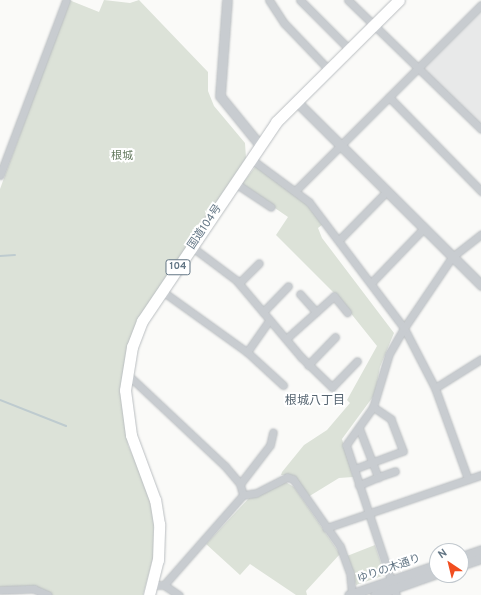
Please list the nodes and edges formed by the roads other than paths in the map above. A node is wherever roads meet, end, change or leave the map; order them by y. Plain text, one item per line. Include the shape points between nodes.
1 (66, 0) edge
2 (227, 0) edge
3 (300, 0) edge
4 (348, 0) edge
5 (399, 0) edge
6 (272, 1) edge
7 (481, 5) edge
8 (374, 25) junction
9 (350, 49) junction
10 (418, 68) junction
11 (328, 70) junction
12 (389, 97) junction
13 (297, 102) junction
14 (481, 129) edge
15 (259, 144) junction
16 (340, 145) junction
17 (251, 159) junction
18 (0, 175) edge
19 (235, 183) junction
20 (295, 191) junction
21 (387, 191) junction
22 (481, 191) edge
23 (270, 207) dead end
24 (424, 228) junction
25 (481, 234) edge
26 (339, 240) junction
27 (192, 247) junction
28 (452, 257) junction
29 (259, 263) dead end
30 (239, 283) junction
31 (371, 283) junction
32 (481, 285) edge
33 (288, 286) dead end
34 (162, 291) junction
35 (300, 294) dead end
36 (263, 312) junction
37 (316, 312) junction
38 (347, 312) dead end
39 (269, 320) junction
40 (404, 328) junction
41 (335, 337) dead end
42 (287, 338) junction
43 (247, 352) junction
44 (481, 359) edge
45 (357, 361) dead end
46 (308, 365) junction
47 (127, 374) junction
48 (283, 384) dead end
49 (436, 388) junction
50 (373, 407) junction
51 (359, 428) junction
52 (273, 432) dead end
53 (372, 463) junction
54 (354, 469) junction
55 (395, 471) dead end
56 (481, 475) edge
57 (378, 478) junction
58 (468, 479) junction
59 (240, 484) junction
60 (359, 485) junction
61 (243, 495) junction
62 (370, 513) junction
63 (326, 528) junction
64 (481, 550) edge
65 (469, 554) edge
66 (481, 558) edge
67 (469, 562) edge
68 (429, 569) edge
69 (429, 576) edge
70 (164, 585) junction
71 (394, 588) edge
72 (0, 590) edge
73 (151, 590) edge
74 (350, 594) edge
75 (48, 595) edge
76 (179, 595) edge
77 (375, 595) edge

1 - 18 street
2 - 15 street via 221,45 220,96
3 - 9 street
4 - 8 street
5 - 8 highway, 国道104号 / 104
6 - 11 street
7 - 10 street
8 - 9 highway, 国道104号 / 104
8 - 10 street
9 - 11 highway, 国道104号 / 104
10 - 12 street
10 - 14 street
11 - 13 highway, 国道104号 / 104
12 - 16 street
12 - 22 street
13 - 15 highway, 国道104号 / 104
13 - 16 street
15 - 17 highway, 国道104号 / 104
16 - 20 street
16 - 21 street
17 - 19 highway, 国道104号 / 104
17 - 20 street
19 - 23 street
19 - 27 highway, 国道104号 / 104
20 - 26 street
21 - 24 street
21 - 26 street
24 - 28 street
24 - 31 street
25 - 28 street
26 - 31 street
27 - 30 street
27 - 34 highway, 国道104号 / 104
28 - 32 street
28 - 40 street
29 - 30 street
30 - 36 street
31 - 40 street
33 - 36 street
34 - 43 street
34 - 47 highway, 国道104号 / 104 via 142,322 132,347
35 - 37 street
36 - 39 street
37 - 38 street via 334,296
37 - 42 street
39 - 42 street
39 - 43 street
40 - 49 street
40 - 50 street via 389,354
41 - 46 street
42 - 46 street
43 - 48 street
44 - 49 street
45 - 46 street via 332,387
47 - 59 street
47 - 73 highway, 国道104号 / 104 via 129,423 155,500 159,524
49 - 58 street
50 - 51 street
50 - 53 street via 391,419 403,451
51 - 53 street
51 - 54 street via 346,445
52 - 59 street via 270,445
53 - 54 street
53 - 57 street
54 - 60 street
55 - 57 street
56 - 58 street
57 - 60 street
58 - 62 street
59 - 61 street
60 - 62 street
61 - 63 street via 256,493 287,477 293,479
61 - 70 street
62 - 63 street
62 - 71 street
63 - 74 street via 346,560
64 - 65 street
66 - 67 street
68 - 71 street, ゆりの木通り
69 - 71 street, ゆりの木通り
70 - 73 street
70 - 76 street
71 - 74 street, ゆりの木通り
71 - 77 street, ゆりの木通り
72 - 75 street via 34,589

